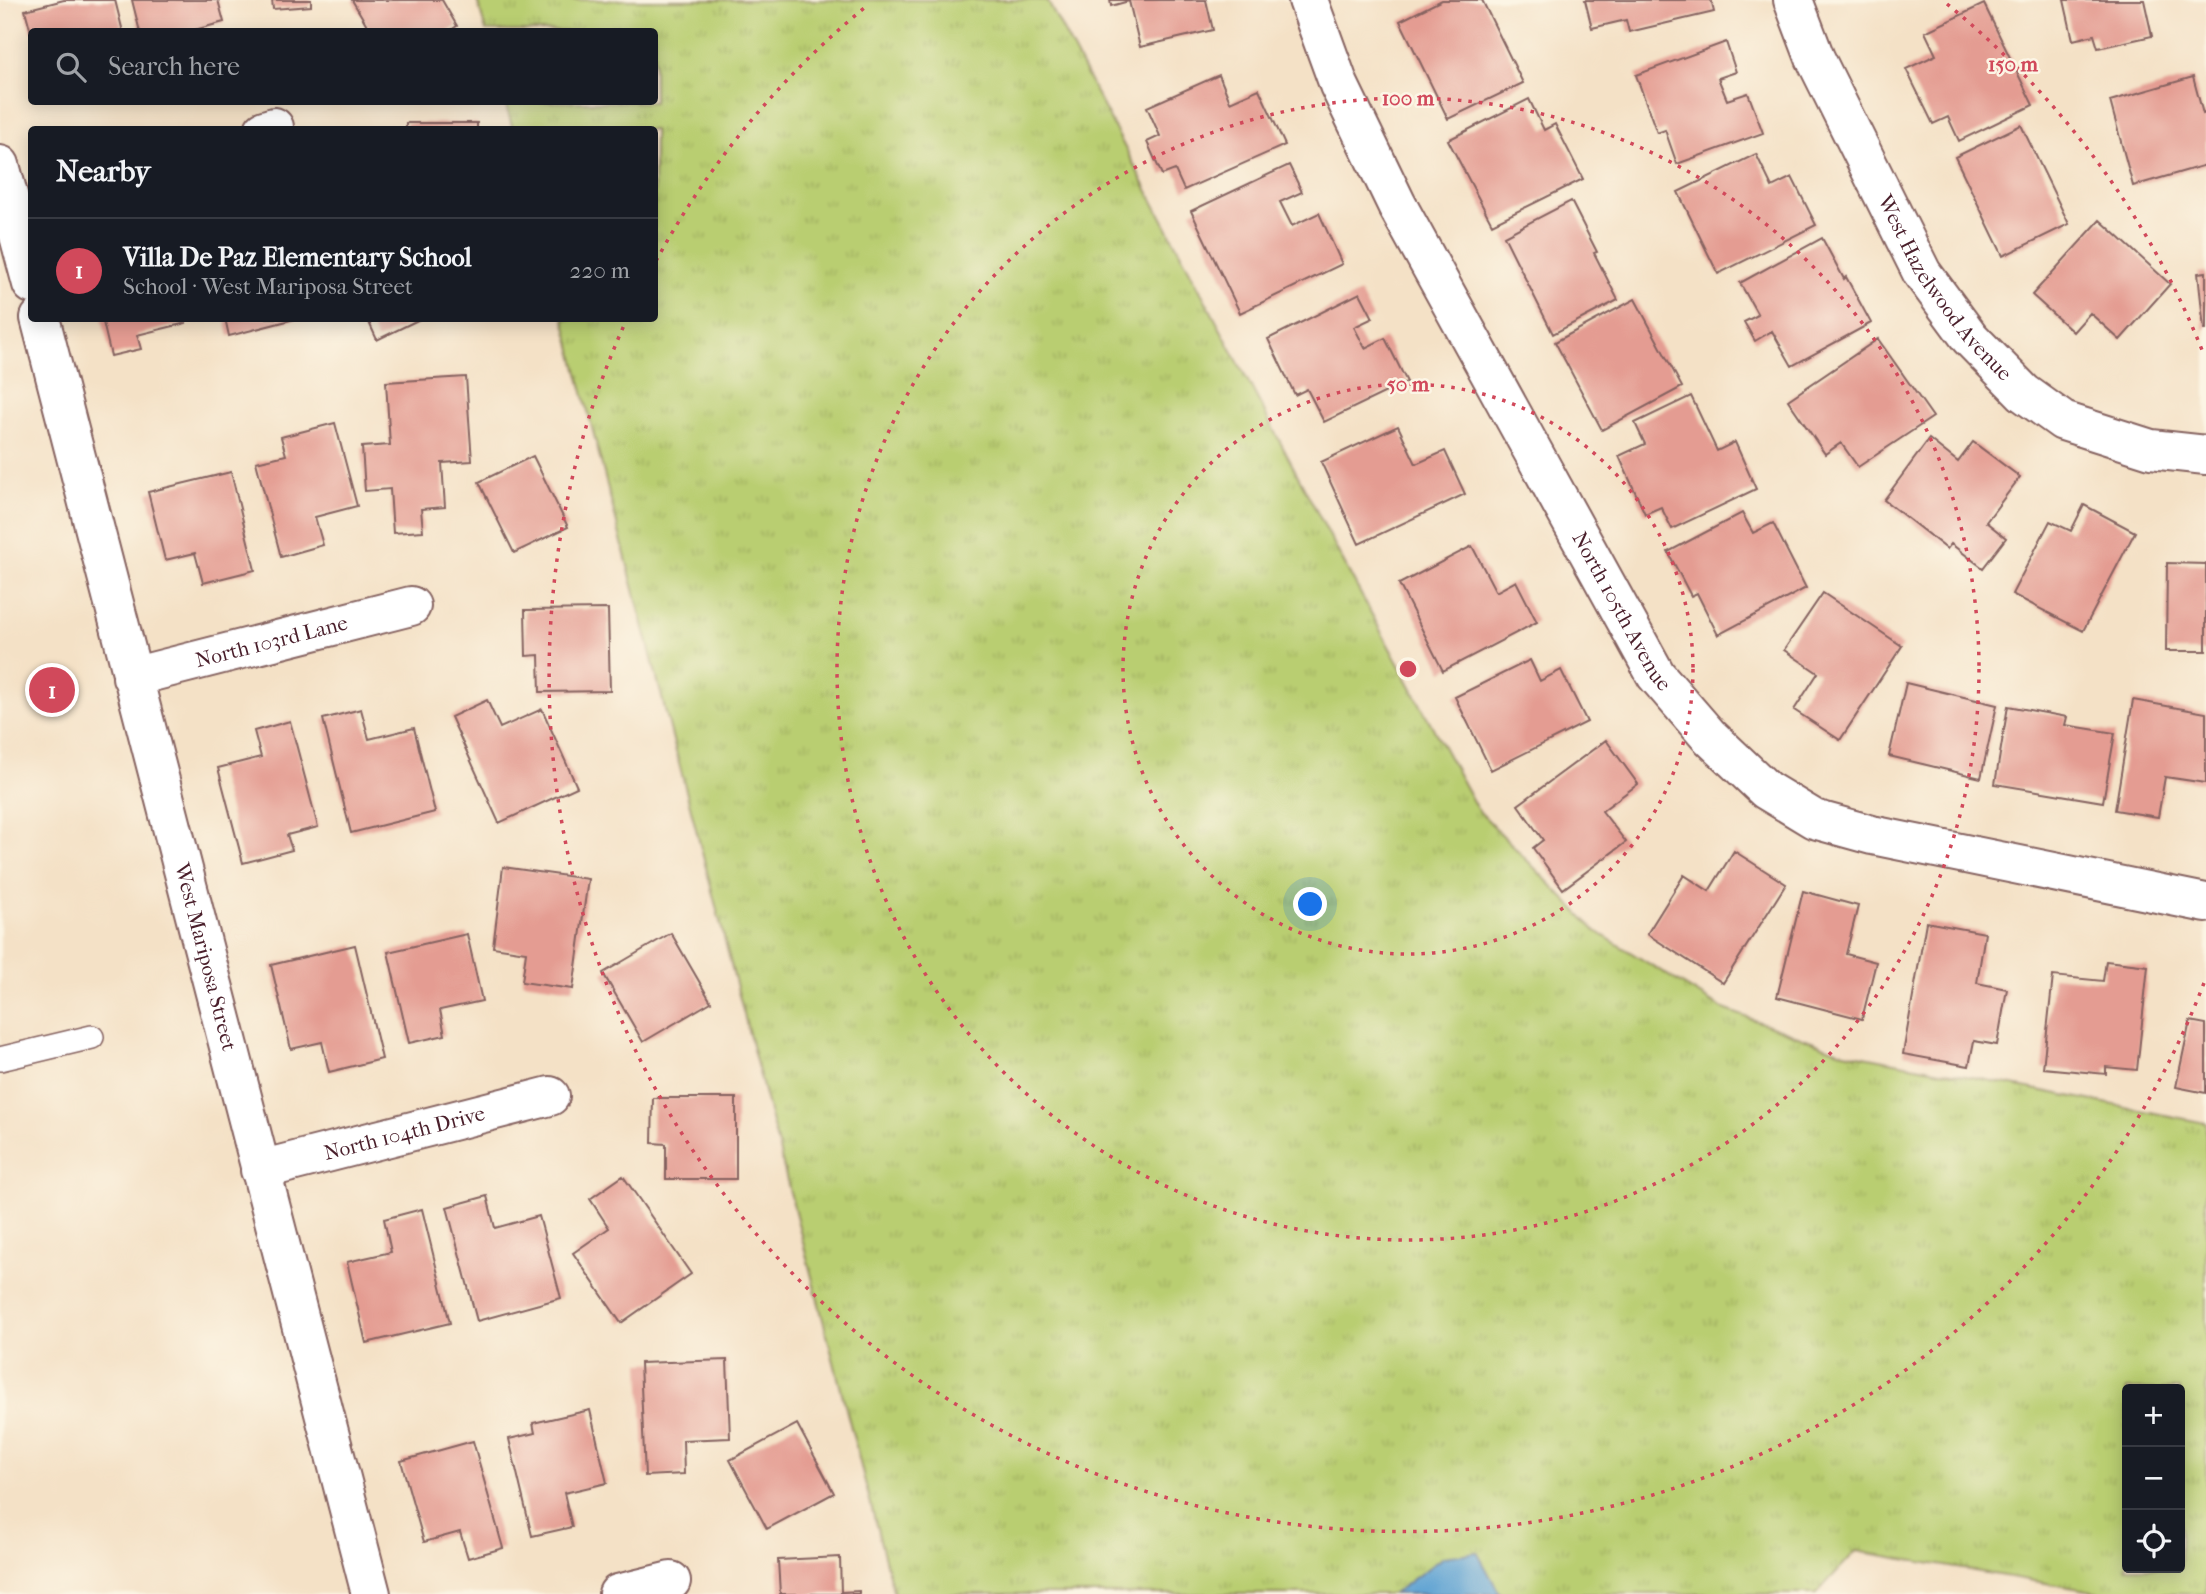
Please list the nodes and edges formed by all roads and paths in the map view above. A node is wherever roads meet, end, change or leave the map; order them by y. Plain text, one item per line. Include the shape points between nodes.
1 (1308, 0) edge
2 (1793, 0) edge
3 (13, 183) edge
4 (28, 263) edge
5 (41, 322) edge
6 (2206, 455) edge
7 (411, 606) dead end
8 (132, 677) junction
9 (2206, 904) edge
10 (92, 1037) dead end
11 (0, 1059) edge
12 (550, 1096) dead end
13 (260, 1170) junction
14 (671, 1581) dead end
15 (371, 1594) edge
16 (618, 1594) edge

1 - 9 street, North 105th Avenue via 1339,86 1397,205 1656,675 1707,736 1766,790 1814,819
2 - 6 street, West Hazelwood Avenue via 1815,58 1922,273 1970,338 2024,393 2063,421 2151,449
3 - 4 street
5 - 8 street, West Mariposa Street
7 - 8 street, North 103rd Lane
8 - 13 street, West Mariposa Street
10 - 11 lane
12 - 13 street, North 104th Drive
13 - 15 street, West Mariposa Street
14 - 16 street

